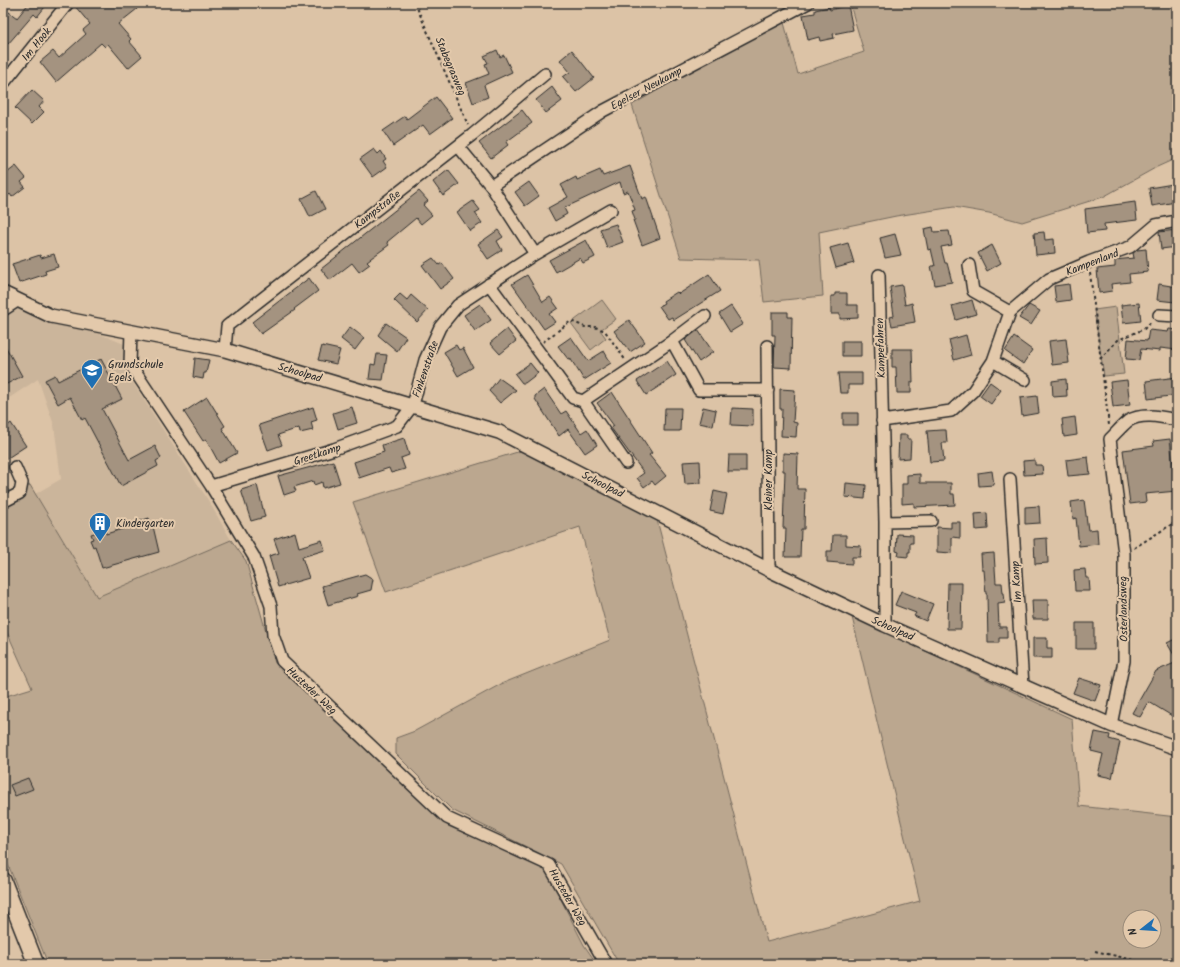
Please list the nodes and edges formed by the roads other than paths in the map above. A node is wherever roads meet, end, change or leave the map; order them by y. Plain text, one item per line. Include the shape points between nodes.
1 (68, 3) edge
2 (808, 3) edge
3 (545, 74) dead end
4 (3, 84) edge
5 (458, 146) junction
6 (492, 186) junction
7 (611, 210) dead end
8 (1177, 221) edge
9 (535, 254) junction
10 (969, 265) dead end
11 (879, 276) dead end
12 (489, 284) junction
13 (3, 293) edge
14 (16, 301) junction
15 (3, 310) edge
16 (1010, 312) junction
17 (1159, 315) road end
18 (706, 316) dead end
19 (1177, 316) edge
20 (131, 331) junction
21 (672, 341) junction
22 (766, 346) dead end
23 (225, 350) junction
24 (993, 361) junction
25 (1025, 380) dead end
26 (768, 390) junction
27 (578, 400) junction
28 (413, 405) junction
29 (1177, 420) edge
30 (882, 421) junction
31 (626, 463) dead end
32 (15, 467) dead end
33 (1010, 479) dead end
34 (211, 486) junction
35 (3, 502) edge
36 (931, 521) dead end
37 (885, 522) junction
38 (769, 570) junction
39 (885, 625) junction
40 (1023, 686) junction
41 (1111, 725) junction
42 (1177, 748) edge
43 (3, 880) edge
44 (36, 964) edge
45 (606, 964) edge

1 - 4 street, Im Hook
2 - 6 street, Egelser Neukamp via 603,111
3 - 5 street, Kampstraße
5 - 6 street
5 - 23 street, Kampstraße via 227,326
6 - 9 street
7 - 9 street, Finkenstraße
8 - 16 street, Kampenland via 1156,225 1130,248 1049,279
9 - 12 street, Finkenstraße
10 - 16 street via 973,291
11 - 30 street, Kampefahren
12 - 27 street
12 - 28 street, Finkenstraße via 458,305 440,327 426,360
13 - 14 street, Schoolpad
14 - 15 street
14 - 20 street, Schoolpad via 51,316
16 - 24 street
17 - 19 street
18 - 21 street
20 - 23 street, Schoolpad
20 - 34 street, Husteder Weg via 130,364
21 - 26 street via 699,390
21 - 27 street
22 - 26 street, Kleiner Kamp
23 - 28 street, Schoolpad
24 - 25 street
24 - 30 street via 973,391 951,411
26 - 38 street, Kleiner Kamp
27 - 31 street
28 - 34 street, Greetkamp via 397,426 334,449
28 - 38 street, Schoolpad via 499,432
29 - 41 street, Osterlandsweg via 1157,416 1129,420 1110,439 1124,554 1124,661
30 - 37 street, Kampefahren
32 - 35 street via 22,483 20,493
33 - 40 street, Im Kamp
34 - 45 street, Husteder Weg via 254,557 271,606 273,635 282,661 447,818 549,865
36 - 37 street
37 - 39 street, Kampefahren
38 - 39 street, Schoolpad
39 - 40 street, Schoolpad
40 - 41 street, Schoolpad
41 - 42 street, Schoolpad
43 - 44 main road

